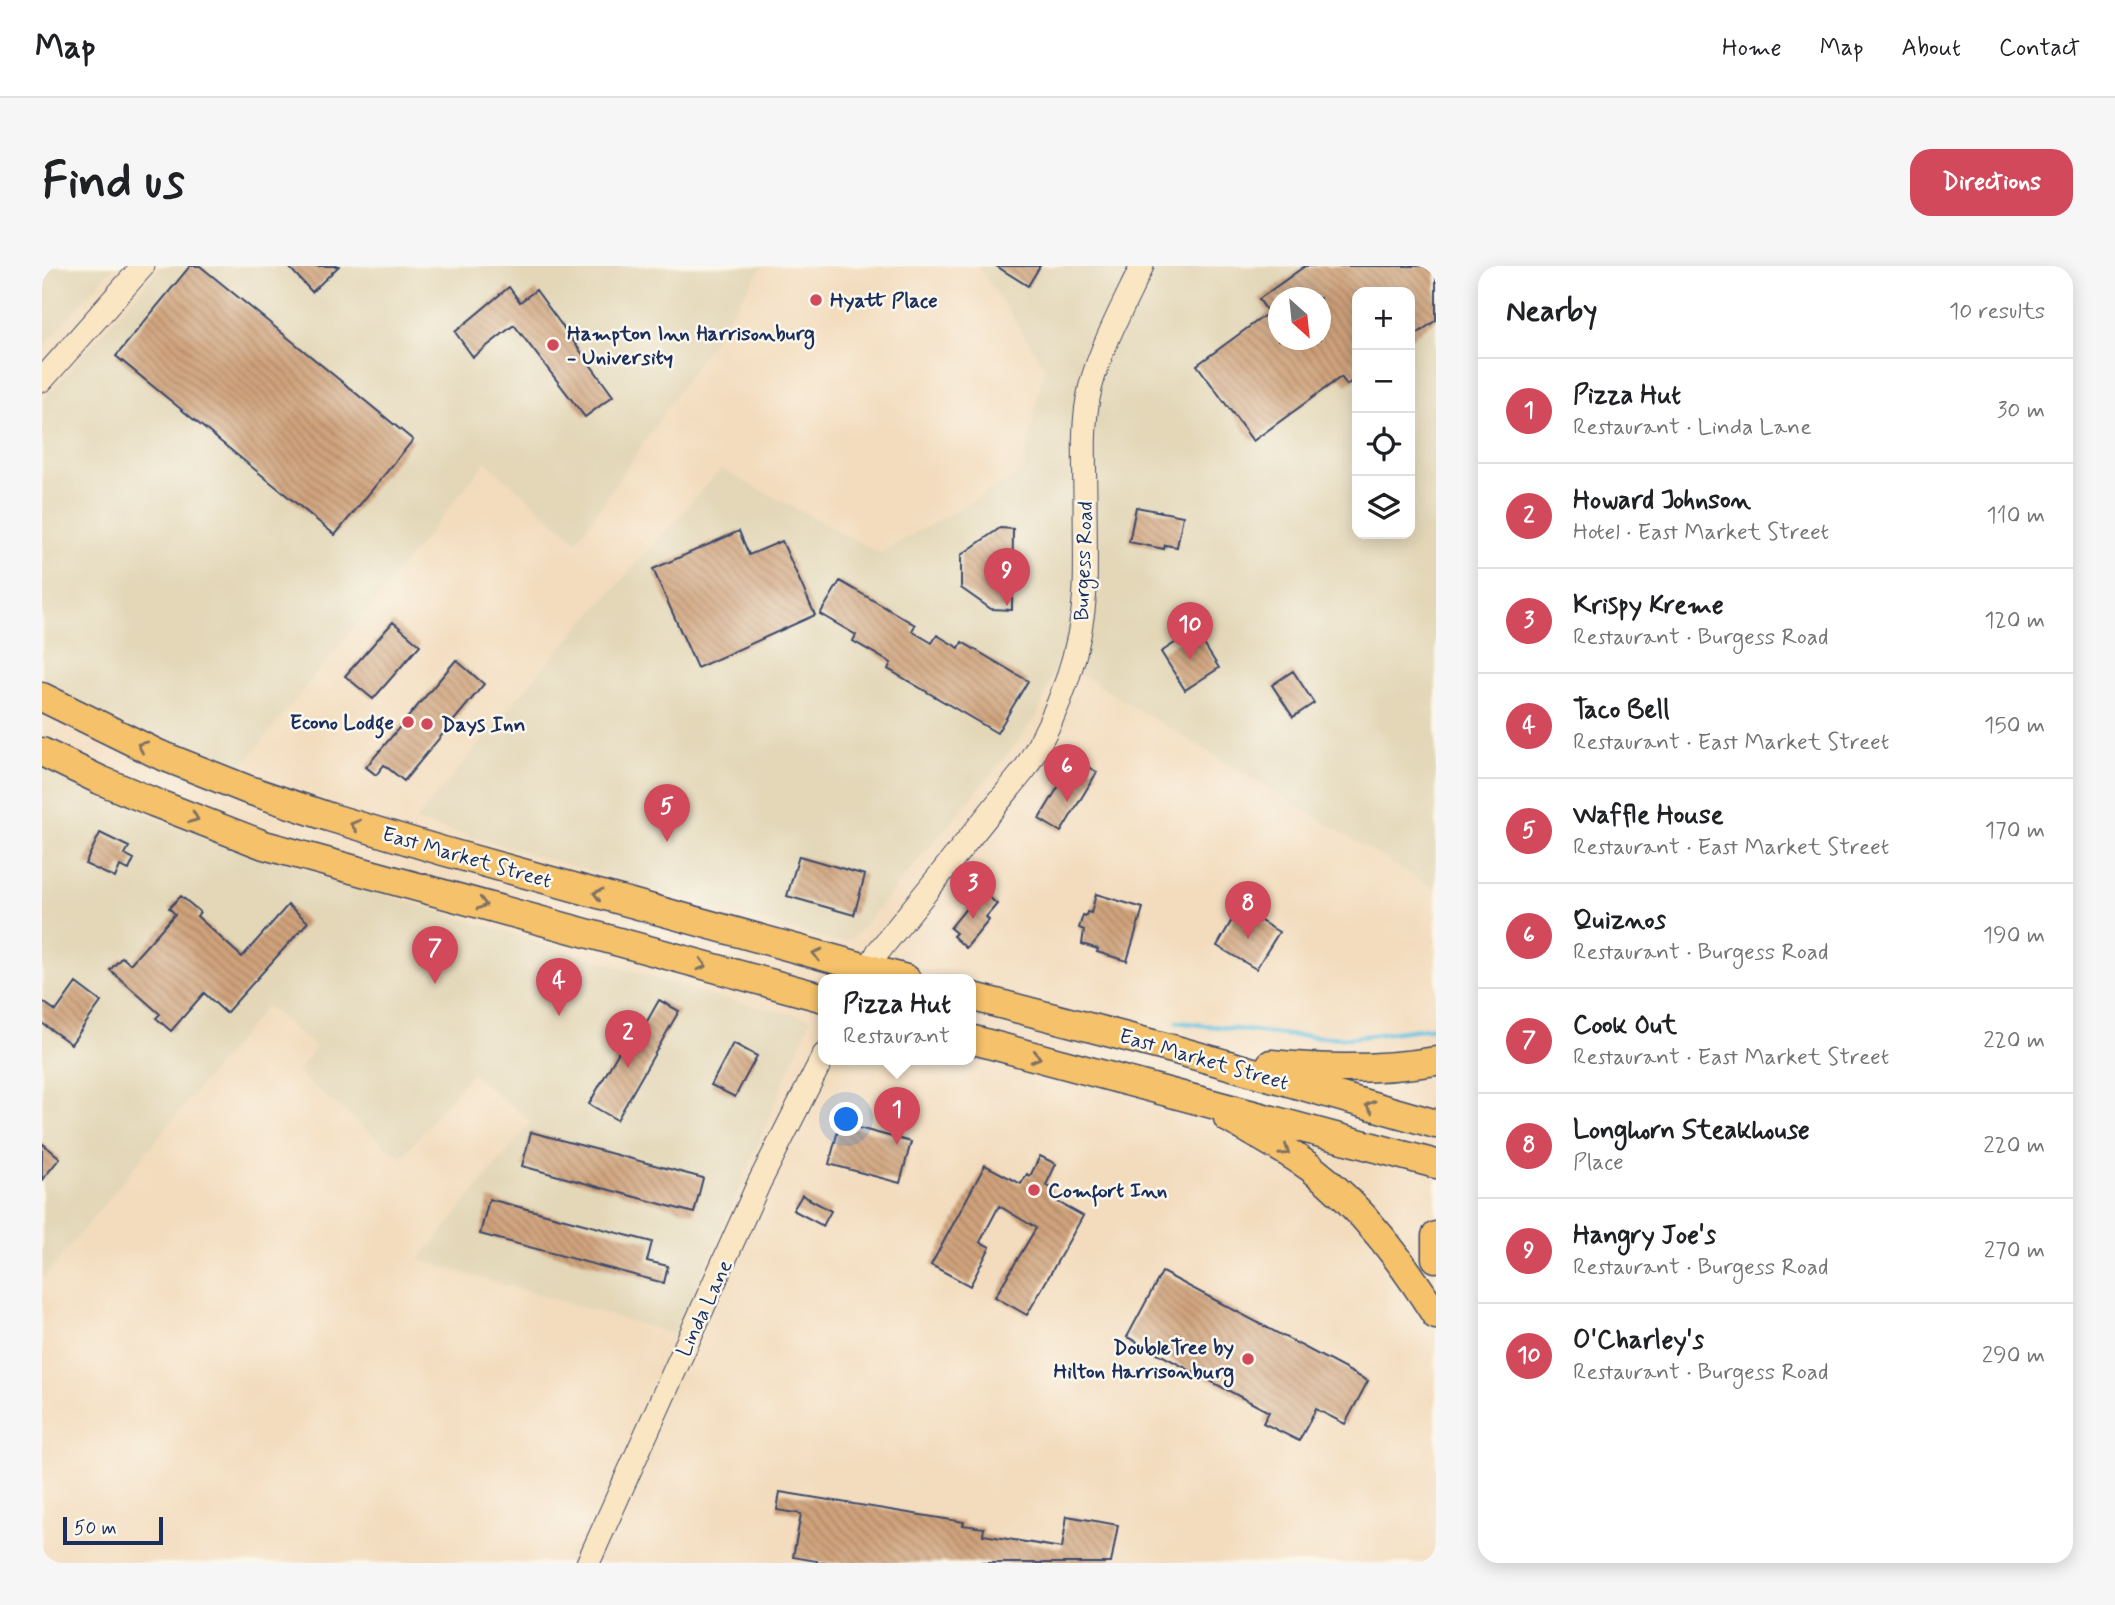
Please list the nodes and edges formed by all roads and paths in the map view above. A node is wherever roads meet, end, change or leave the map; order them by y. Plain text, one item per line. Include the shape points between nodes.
1 (143, 266) edge
2 (1142, 266) edge
3 (42, 380) edge
4 (42, 697) edge
5 (42, 752) edge
6 (443, 852) junction
7 (336, 864) junction
8 (537, 877) junction
9 (436, 891) junction
10 (866, 974) edge
11 (818, 996) edge
12 (976, 997) edge
13 (976, 1040) edge
14 (1176, 1050) junction
15 (1436, 1061) edge
16 (819, 1065) edge
17 (1205, 1104) junction
18 (1436, 1125) edge
19 (1436, 1164) edge
20 (1436, 1236) edge
21 (1436, 1258) edge
22 (1436, 1315) edge
23 (588, 1563) edge

1 - 3 street
2 - 10 street, Burgess Road via 1089,393 1085,591 1078,644 1064,692 1025,769 878,952
6 -> 4 highway, East Market Street via 246,789 158,754
5 -> 7 highway, East Market Street via 225,831
6 - 7 highway via 427,870 416,872
6 - 8 highway, East Market Street
7 - 9 highway, East Market Street
8 - 9 highway via 513,884 459,873
10 -> 8 highway, East Market Street
9 -> 11 highway, East Market Street
12 - 14 highway, East Market Street
13 -> 17 highway, East Market Street
14 - 15 highway via 1326,1069
18 -> 14 highway, East Market Street
16 - 23 street, Linda Lane
17 - 19 highway, East Market Street
17 -> 22 highway via 1297,1159 1343,1196 1393,1251
20 - 21 highway

